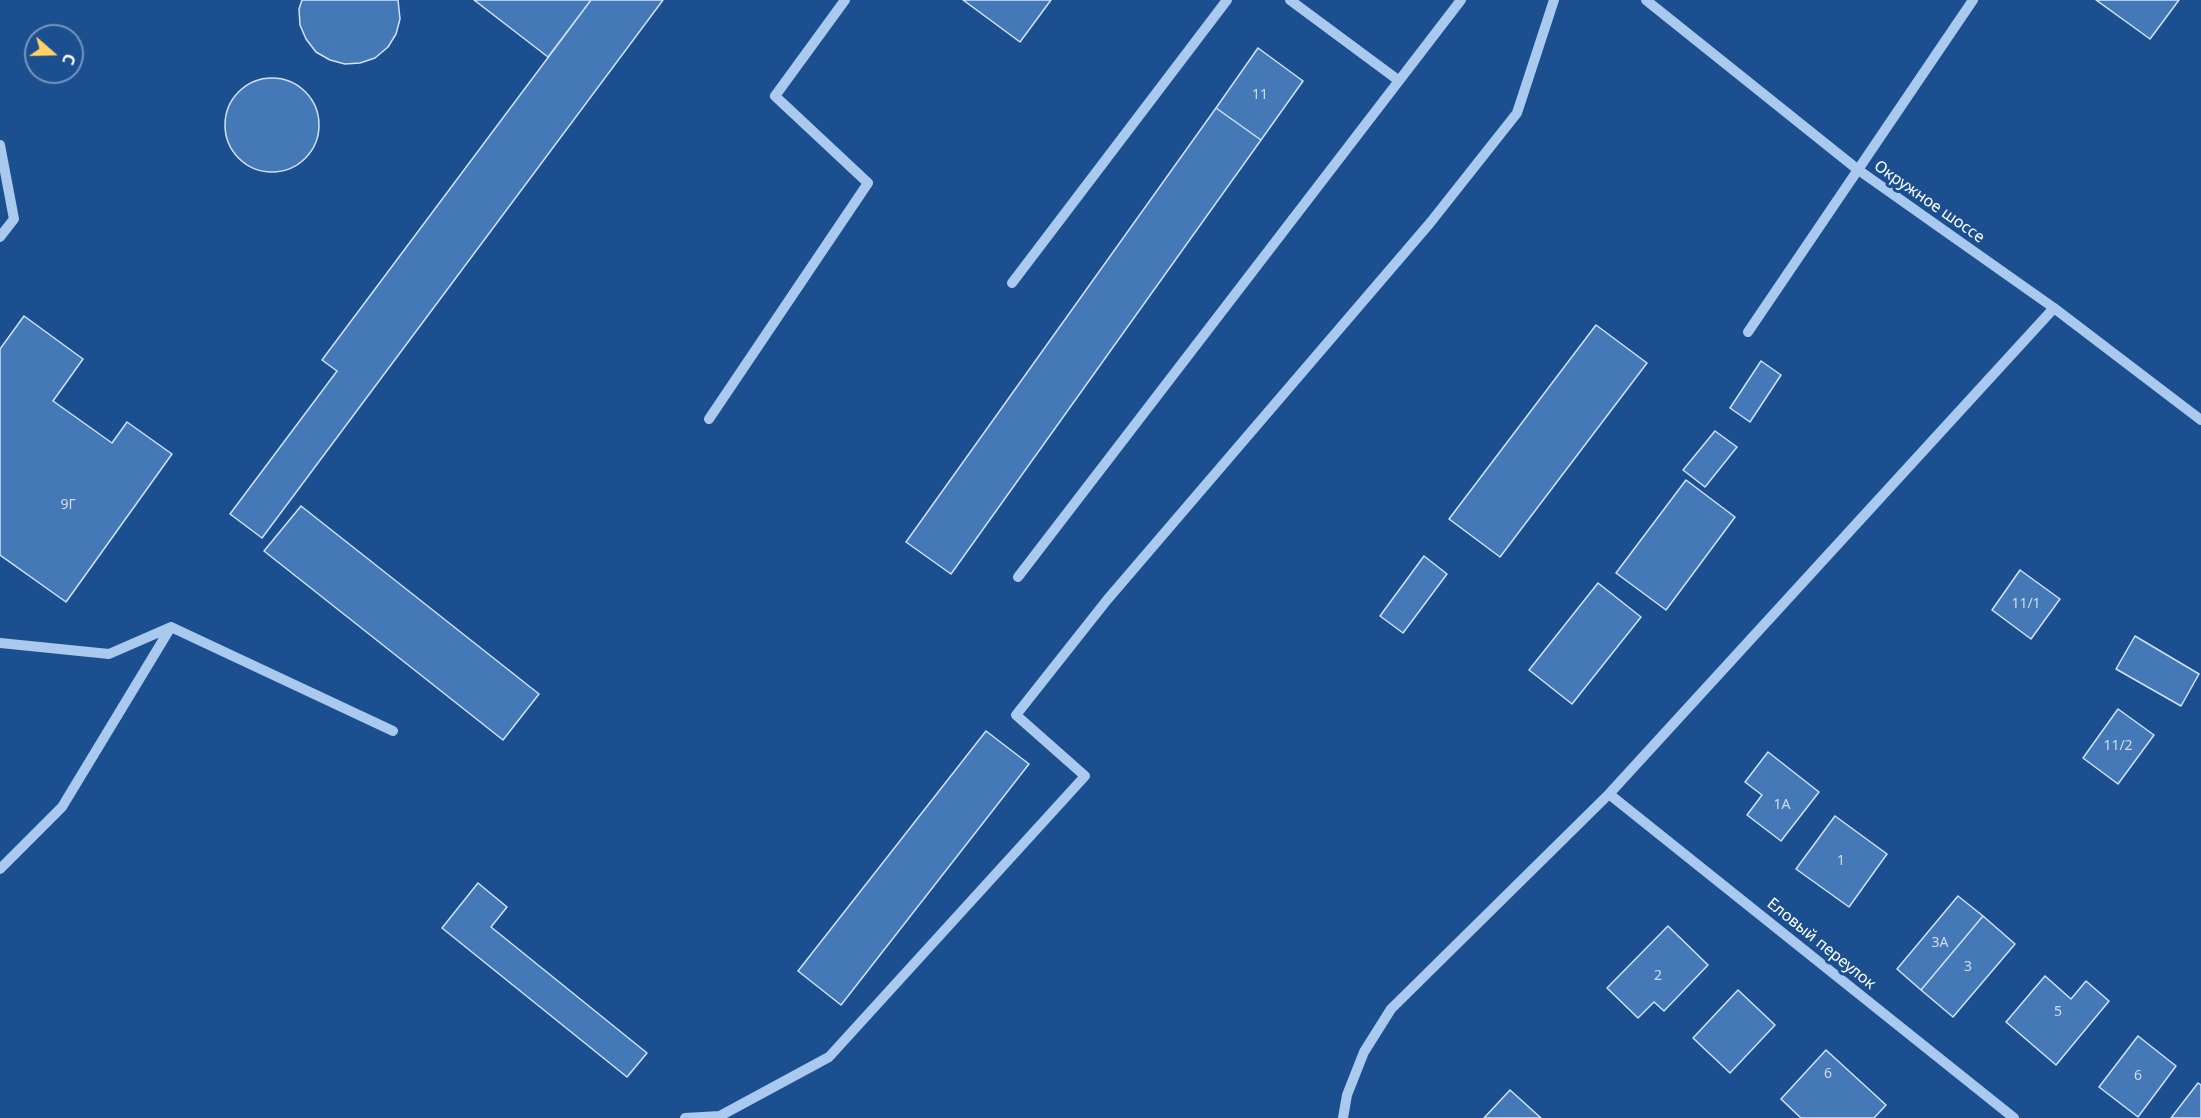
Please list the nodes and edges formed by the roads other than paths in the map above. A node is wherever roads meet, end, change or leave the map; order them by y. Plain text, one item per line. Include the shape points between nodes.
1 (845, 0) edge
2 (1227, 0) edge
3 (1290, 0) edge
4 (1461, 0) edge
5 (1554, 0) edge
6 (1646, 0) edge
7 (1973, 0) edge
8 (1398, 80) junction
9 (0, 145) edge
10 (1857, 169) junction
11 (0, 237) edge
12 (1012, 283) dead end
13 (2054, 308) junction
14 (1748, 332) dead end
15 (709, 419) dead end
16 (2201, 420) edge
17 (1018, 578) dead end
18 (171, 627) junction
19 (0, 643) edge
20 (393, 731) dead end
21 (1609, 794) junction
22 (0, 869) edge
23 (685, 1118) edge
24 (1343, 1118) edge
25 (2013, 1118) edge

1 - 15 street via 775,96 868,183
2 - 12 street
3 - 8 street
4 - 8 street
5 - 23 street via 1517,113 1430,222 1107,600 1016,715 1085,776 829,1057 720,1116
6 - 10 street, Окружное шоссе
7 - 10 street
8 - 17 street
9 - 11 street via 15,219
10 - 13 street, Окружное шоссе
10 - 14 street
13 - 16 street, Окружное шоссе
13 - 21 street
18 - 19 street via 109,654
18 - 20 street
18 - 22 street via 62,807
21 - 24 street via 1391,1009 1364,1052 1347,1095
21 - 25 street, Еловый переулок

